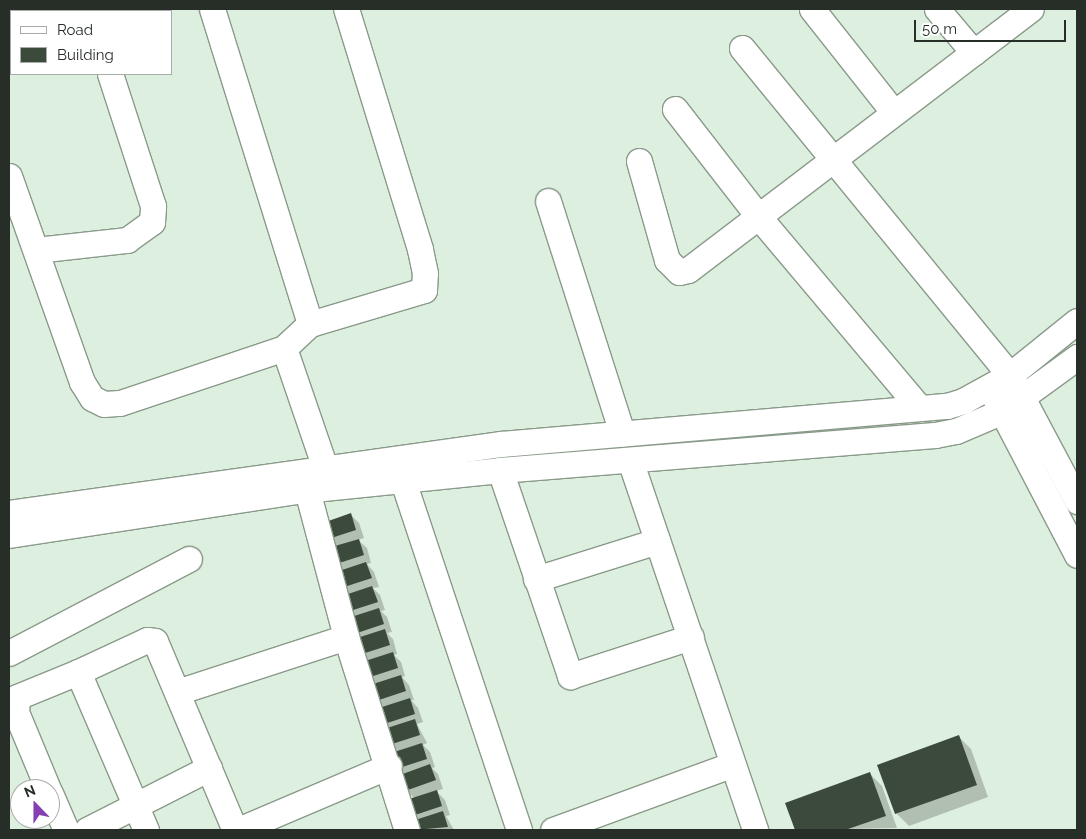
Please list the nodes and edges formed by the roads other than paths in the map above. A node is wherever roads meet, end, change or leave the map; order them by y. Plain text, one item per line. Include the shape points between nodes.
1 (212, 9) edge
2 (346, 9) edge
3 (812, 9) edge
4 (937, 9) edge
5 (1031, 9) edge
6 (742, 48) dead end
7 (974, 52) junction
8 (110, 75) edge
9 (675, 109) dead end
10 (894, 113) junction
11 (832, 160) junction
12 (640, 161) dead end
13 (9, 176) edge
14 (548, 201) dead end
15 (758, 216) junction
16 (36, 250) junction
17 (1077, 321) edge
18 (310, 324) junction
19 (284, 348) junction
20 (1077, 357) edge
21 (1010, 375) junction
22 (989, 388) junction
23 (1024, 397) junction
24 (919, 407) junction
25 (1003, 411) junction
26 (622, 433) junction
27 (630, 460) junction
28 (500, 470) junction
29 (311, 477) junction
30 (403, 481) junction
31 (1077, 501) edge
32 (9, 513) edge
33 (9, 535) edge
34 (657, 541) junction
35 (1077, 555) edge
36 (189, 560) dead end
37 (536, 579) junction
38 (346, 637) junction
39 (691, 637) junction
40 (9, 653) edge
41 (78, 672) junction
42 (177, 692) junction
43 (731, 765) junction
44 (389, 766) junction
45 (209, 768) junction
46 (44, 779) edge
47 (136, 806) junction
48 (60, 816) edge
49 (66, 830) edge
50 (87, 830) edge
51 (146, 830) edge
52 (236, 830) edge
53 (407, 830) edge
54 (519, 830) edge
55 (553, 830) edge
56 (755, 830) edge

1 - 18 street
2 - 18 street via 420,249 425,273 424,290
3 - 10 street
4 - 7 street
5 - 7 street
6 - 11 street
7 - 10 street
8 - 16 street via 153,206 152,222 127,240
9 - 15 street
10 - 11 street
11 - 15 street
11 - 21 street
12 - 15 street via 667,260 679,272 696,265
13 - 16 street
14 - 26 street
15 - 24 street
16 - 19 street via 82,382 92,398 104,404 120,403
17 - 21 street
18 - 19 street
19 - 29 street
20 - 23 street
21 - 22 street
21 - 23 street
22 - 24 street via 947,406
22 - 25 street
23 - 25 street
23 - 31 street
24 - 26 street
25 - 27 street via 936,436
25 - 35 street
26 - 29 street via 501,444
27 - 28 street
27 - 34 street
28 - 30 street
28 - 37 street
29 - 30 street
29 - 32 street
29 - 33 street
29 - 38 street
30 - 54 street
34 - 37 street
34 - 39 street
36 - 40 street
37 - 39 street via 570,676
38 - 42 street
38 - 44 street
39 - 43 street
41 - 42 street via 148,640 155,641
41 - 46 street via 17,697 16,712
41 - 47 street
42 - 45 street
43 - 55 street
43 - 56 street
44 - 52 street
44 - 53 street
45 - 47 street
45 - 52 street
47 - 50 street
47 - 51 street
48 - 49 street

